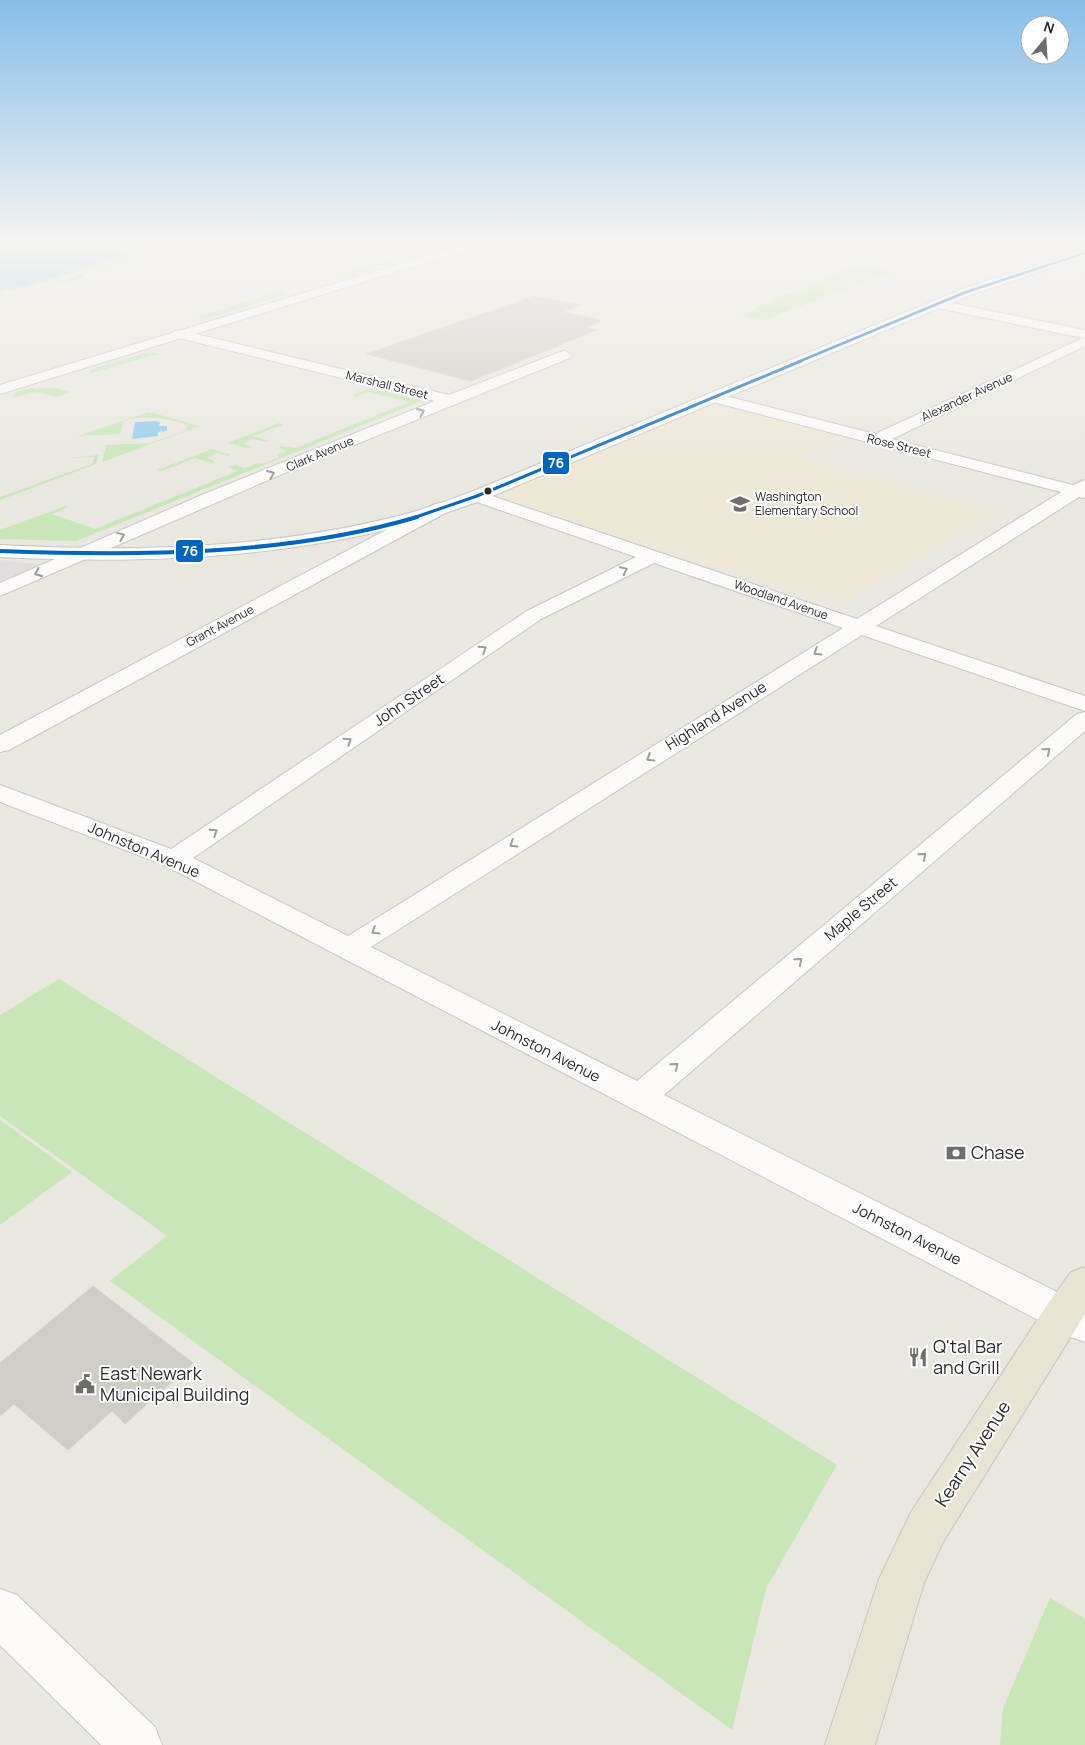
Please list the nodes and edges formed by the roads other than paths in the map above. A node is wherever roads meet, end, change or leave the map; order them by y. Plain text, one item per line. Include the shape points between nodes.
1 (218, 322) edge
2 (893, 322) edge
3 (1028, 322) edge
4 (180, 334) junction
5 (1085, 334) edge
6 (1085, 341) edge
7 (565, 355) dead end
8 (0, 390) edge
9 (714, 398) junction
10 (449, 400) junction
11 (876, 440) junction
12 (1081, 490) edge
13 (478, 496) junction
14 (441, 508) junction
15 (0, 551) edge
16 (76, 555) junction
17 (653, 556) junction
18 (0, 590) edge
19 (858, 626) junction
20 (1085, 704) edge
21 (1085, 720) edge
22 (0, 745) edge
23 (0, 793) edge
24 (174, 859) junction
25 (347, 949) junction
26 (638, 1098) junction
27 (1078, 1307) edge
28 (0, 1612) edge
29 (852, 1740) edge
30 (137, 1745) edge

1 - 4 street
2 - 9 street
3 - 5 street
4 - 8 street
4 - 10 street, Marshall Street
6 - 11 street, Alexander Avenue
7 - 10 street, Clark Avenue
9 - 11 street, Rose Street
9 - 13 street
16 -> 10 street, Clark Avenue
11 - 12 street, Rose Street
12 - 19 street, Highland Avenue
13 - 14 street
13 - 17 street, Woodland Avenue
14 - 16 street via 396,522 306,540 169,555
14 - 22 street, Grant Avenue
15 - 16 street
16 -> 18 street, Clark Avenue
17 - 19 street, Woodland Avenue
24 -> 17 street, John Street via 534,615
19 - 20 street, Woodland Avenue
19 -> 25 street, Highland Avenue
26 -> 21 street, Maple Street
23 - 24 street, Johnston Avenue
24 - 25 street, Johnston Avenue
25 - 26 street, Johnston Avenue
26 - 27 street, Johnston Avenue
27 - 29 main road, Kearny Avenue via 927,1527 902,1579
28 - 30 street

